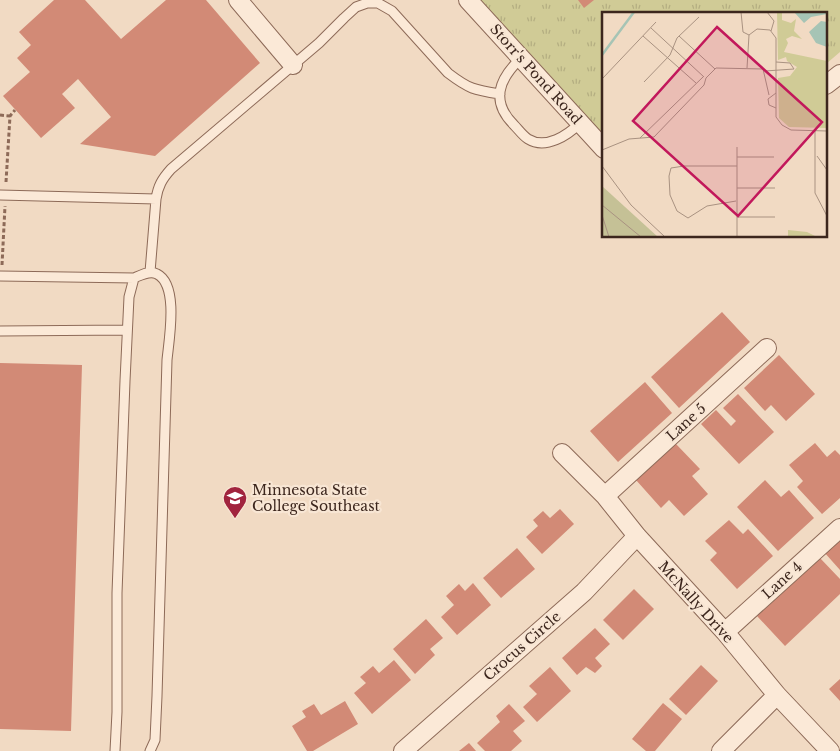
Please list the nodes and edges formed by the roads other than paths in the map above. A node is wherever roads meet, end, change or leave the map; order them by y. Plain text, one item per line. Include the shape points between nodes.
1 (238, 0) edge
2 (392, 0) edge
3 (468, 0) edge
4 (385, 7) junction
5 (521, 58) junction
6 (293, 65) junction
7 (840, 74) edge
8 (828, 83) edge
9 (500, 94) junction
10 (580, 123) junction
11 (602, 147) edge
12 (0, 194) edge
13 (156, 199) junction
14 (150, 272) junction
15 (0, 276) edge
16 (134, 278) junction
17 (127, 330) junction
18 (0, 331) edge
19 (767, 348) dead end
20 (562, 453) dead end
21 (604, 496) junction
22 (840, 528) edge
23 (637, 536) junction
24 (725, 632) junction
25 (777, 695) junction
26 (115, 751) edge
27 (150, 751) edge
28 (403, 751) edge
29 (722, 751) edge
30 (830, 751) edge

1 - 6 street
2 - 4 lane
3 - 5 street, Storr's Pond Road
4 - 6 lane via 367,3 356,8
4 - 9 lane via 457,80 469,88
5 - 9 lane via 507,75
5 - 10 street, Storr's Pond Road
6 - 13 lane via 171,169 158,187
7 - 8 street
9 - 10 lane via 500,104 509,120 528,139 538,142 554,140 567,135
10 - 11 street, Storr's Pond Road
12 - 13 lane
13 - 14 lane
14 - 16 lane
14 - 27 lane via 157,273 165,281 172,307 167,360 155,740
15 - 16 lane
16 - 17 lane
17 - 18 lane
17 - 26 lane via 117,593
19 - 21 street, Lane 5
20 - 21 street, McNally Drive
21 - 23 street, McNally Drive
22 - 24 street, Lane 4
23 - 24 street, McNally Drive
23 - 28 street, Crocus Circle via 584,592
24 - 25 street, McNally Drive
25 - 29 street
25 - 30 street, McNally Drive

